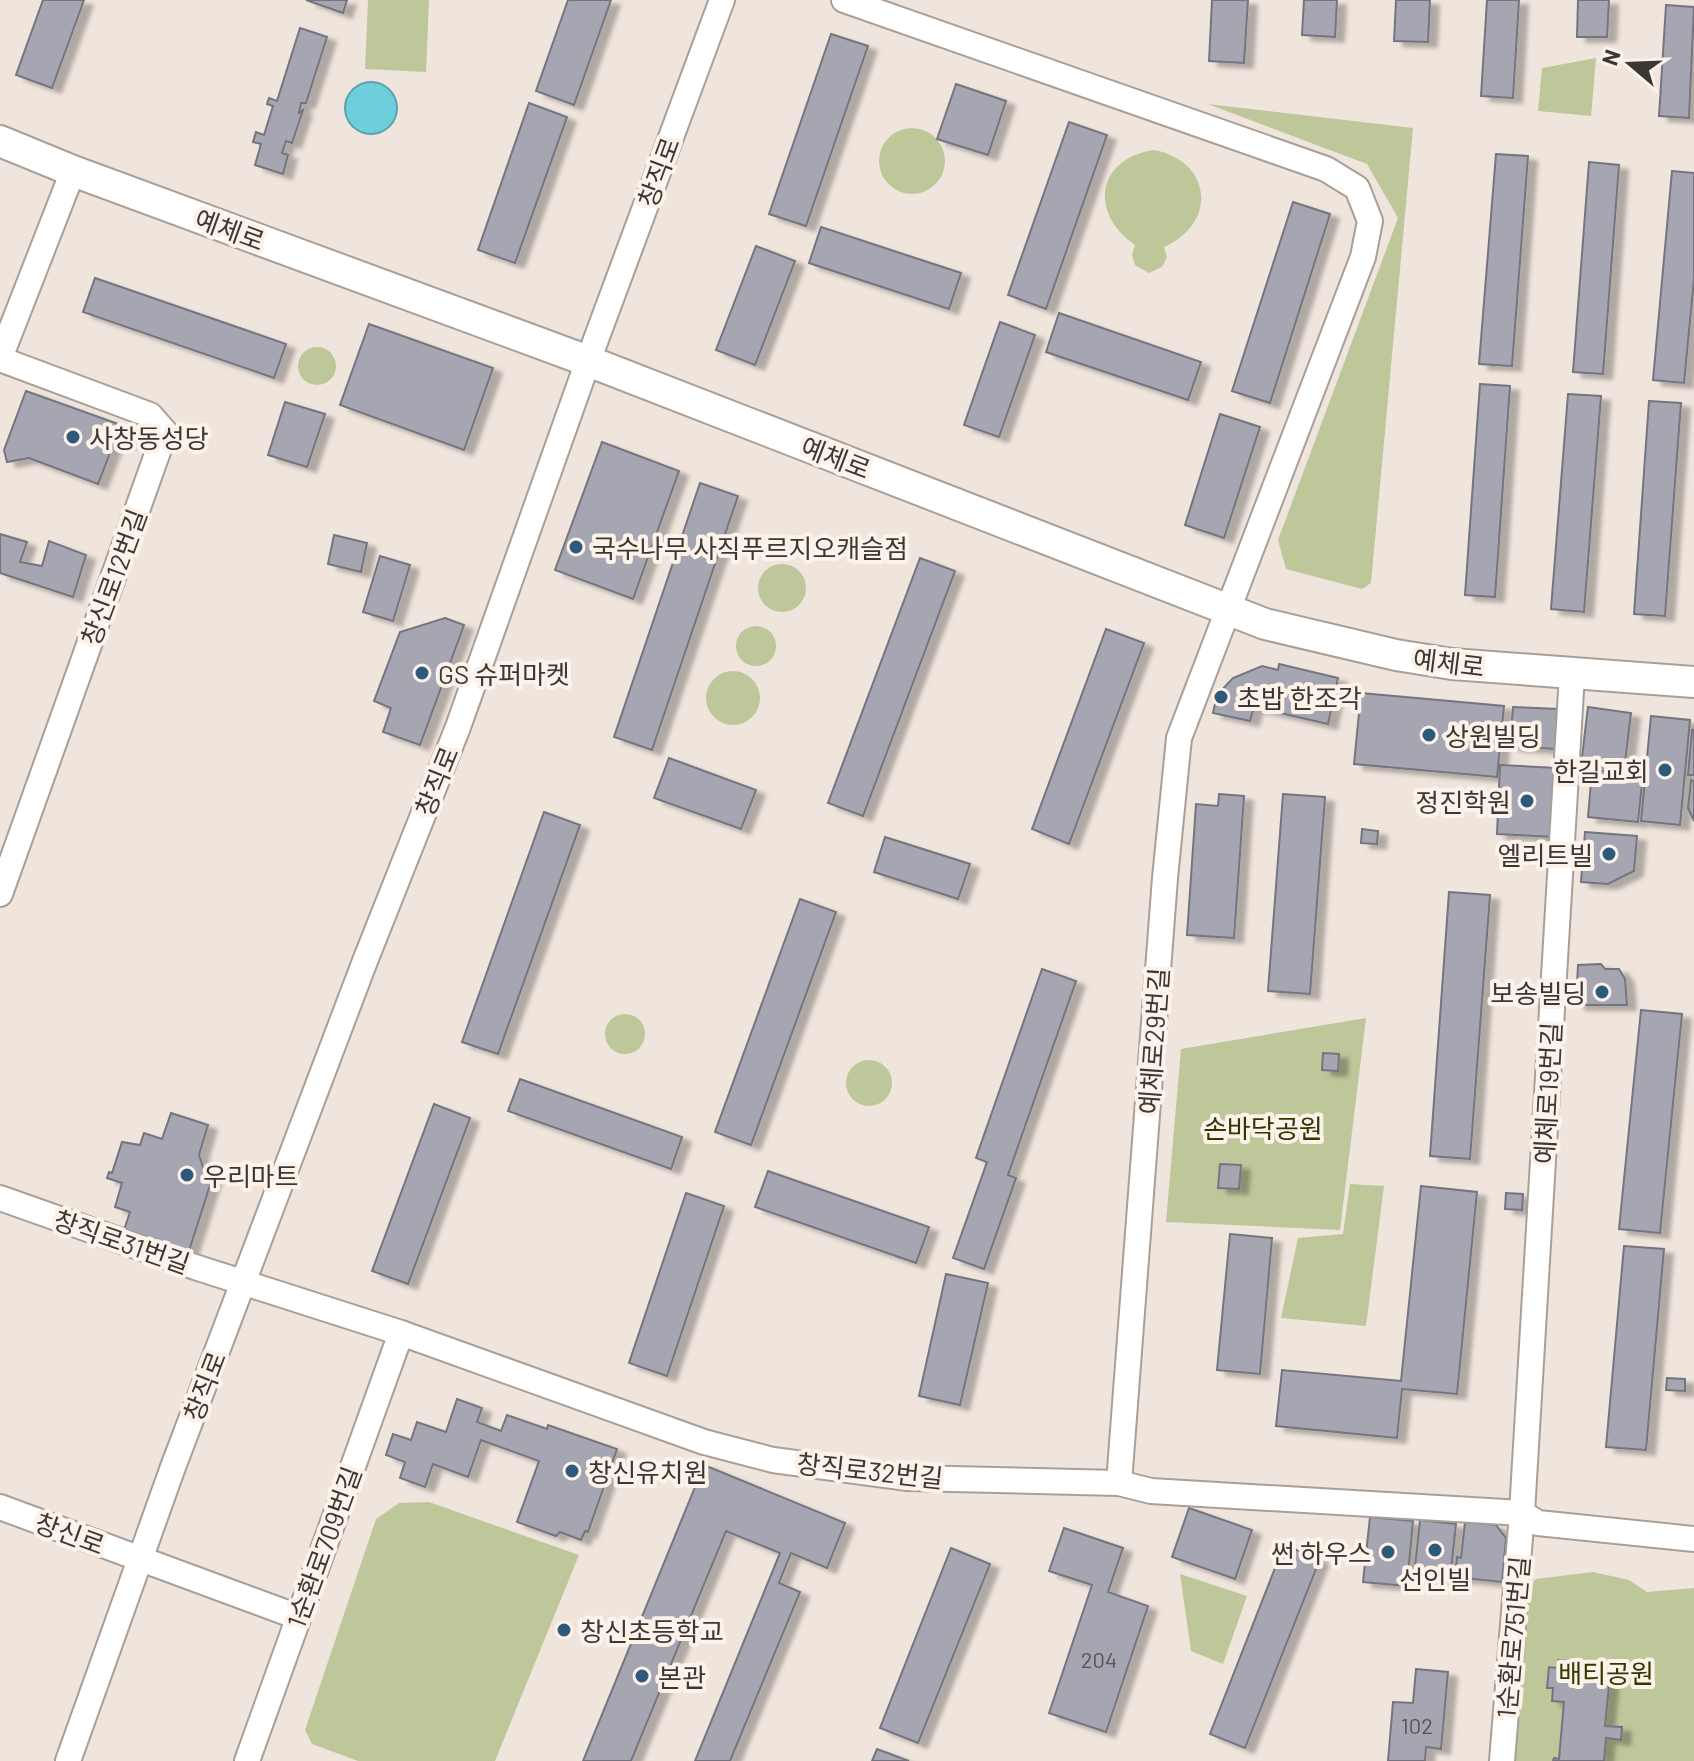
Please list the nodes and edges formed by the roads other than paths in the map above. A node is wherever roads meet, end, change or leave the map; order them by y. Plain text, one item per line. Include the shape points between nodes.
1 (722, 0) edge
2 (844, 0) edge
3 (0, 141) edge
4 (73, 171) junction
5 (0, 358) edge
6 (588, 361) junction
7 (1228, 608) junction
8 (1572, 674) junction
9 (1694, 682) edge
10 (1, 887) edge
11 (0, 1198) edge
12 (244, 1283) junction
13 (401, 1333) junction
14 (1119, 1483) junction
15 (0, 1507) edge
16 (1522, 1513) junction
17 (1694, 1539) edge
18 (140, 1559) junction
19 (298, 1617) junction
20 (68, 1761) edge
21 (247, 1761) edge
22 (1502, 1761) edge

1 - 6 street, 창직로
2 - 7 street, 예체로29번길 via 1326,169 1357,188 1370,221 1363,257
3 - 4 street, 예체로
4 - 5 street
4 - 6 street, 예체로
5 - 10 street, 창신로12번길 via 150,415 165,432
6 - 7 street, 예체로
6 - 12 street, 창직로 via 454,738
7 - 8 street, 예체로 via 1265,624 1396,655
7 - 14 street, 예체로29번길 via 1179,738
8 - 9 street, 예체로
8 - 16 street, 예체로19번길
11 - 12 street, 창직로31번길
12 - 13 street, 창직로32번길
12 - 18 street, 창직로
13 - 14 street, 창직로32번길 via 704,1442 773,1460 908,1478
13 - 19 street, 1순환로709번길
14 - 16 street, 창직로32번길 via 1151,1491
15 - 18 street, 창신로
16 - 17 street, 창직로32번길 via 1538,1523
16 - 22 street, 1순환로751번길
18 - 19 street
18 - 20 street, 창직로
19 - 21 street, 1순환로709번길

